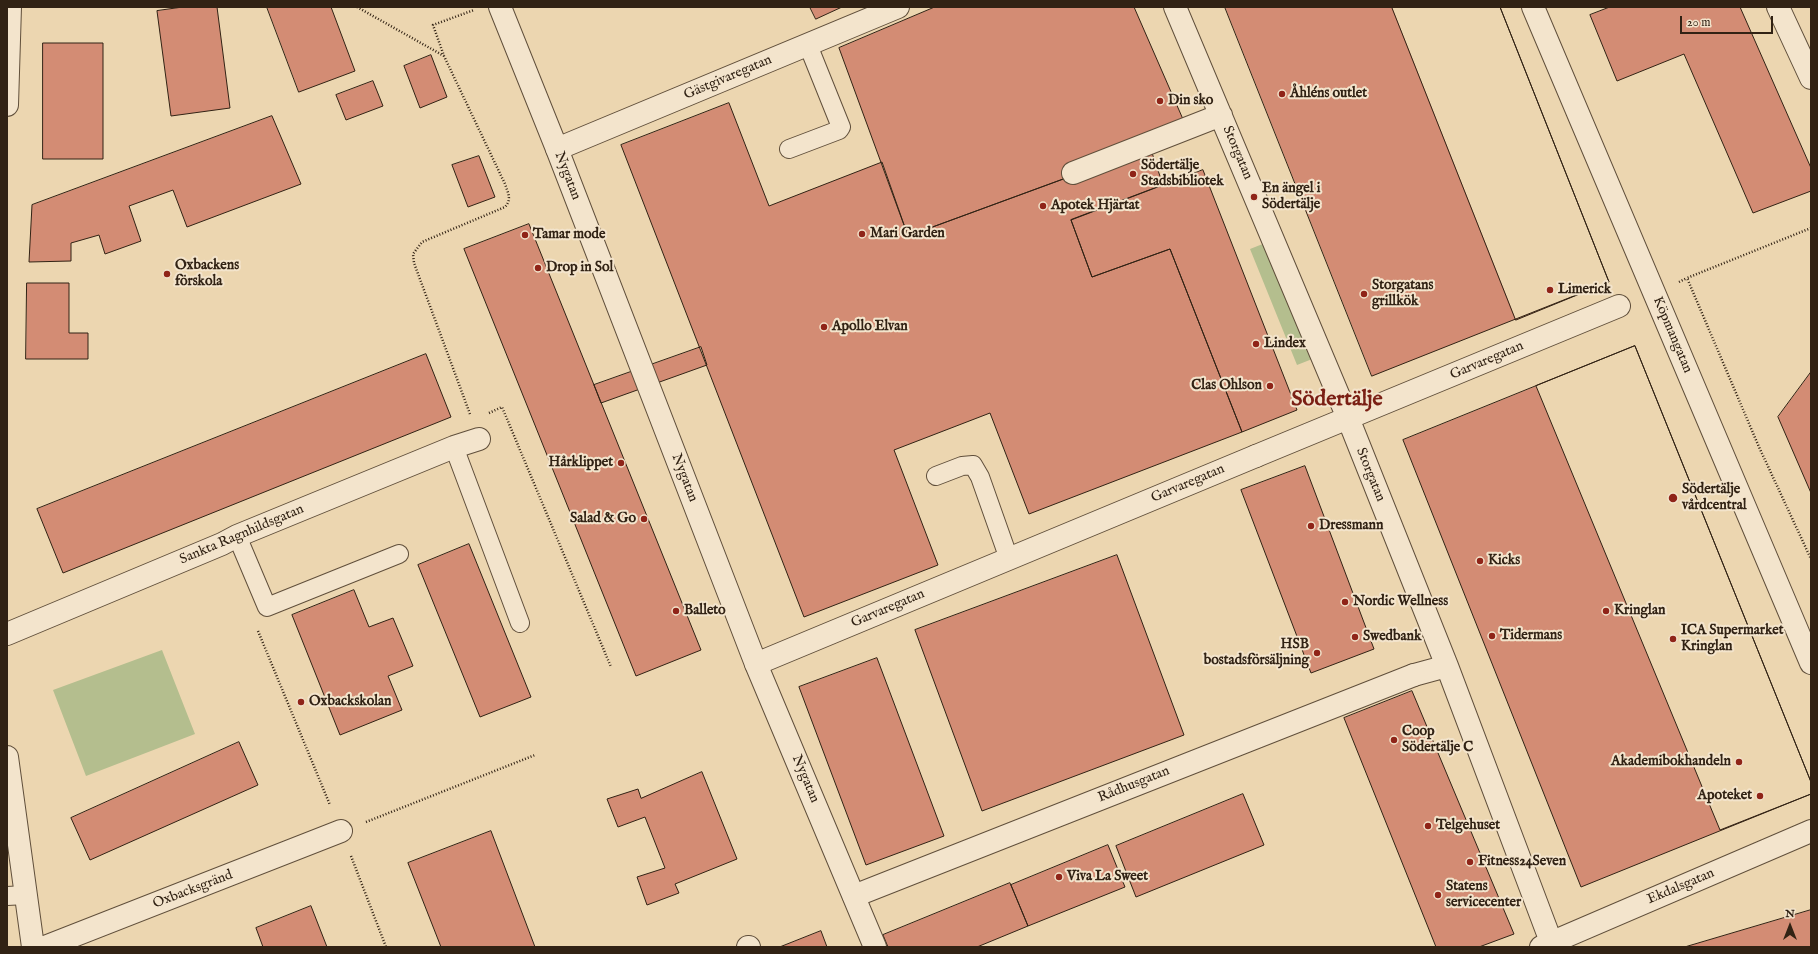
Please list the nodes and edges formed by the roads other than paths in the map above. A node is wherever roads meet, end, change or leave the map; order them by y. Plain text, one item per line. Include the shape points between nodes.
1 (10, 7) edge
2 (500, 7) edge
3 (898, 7) edge
4 (1175, 7) edge
5 (1534, 7) edge
6 (1778, 7) edge
7 (808, 45) junction
8 (1811, 78) edge
9 (7, 105) edge
10 (1221, 115) junction
11 (557, 149) junction
12 (789, 149) dead end
13 (1073, 173) dead end
14 (1619, 306) dead end
15 (1348, 418) junction
16 (476, 429) road end
17 (454, 447) junction
18 (936, 476) dead end
19 (237, 536) junction
20 (399, 554) dead end
21 (1009, 559) junction
22 (520, 623) dead end
23 (7, 634) edge
24 (1811, 663) edge
25 (756, 664) junction
26 (1447, 666) junction
27 (7, 757) edge
28 (1811, 831) edge
29 (341, 832) road end
30 (17, 896) edge
31 (854, 896) junction
32 (34, 945) edge
33 (1549, 945) edge
34 (875, 947) edge

1 - 9 street
2 - 11 street, Nygatan
3 - 7 street, Gästgivaregatan
4 - 10 street, Storgatan
5 - 24 street, Köpmangatan
6 - 8 street
7 - 11 street, Gästgivaregatan
7 - 12 lane via 841,127
10 - 13 street
10 - 15 street, Storgatan
11 - 25 street, Nygatan
14 - 15 street, Garvaregatan
15 - 21 street, Garvaregatan
15 - 26 street, Storgatan
16 - 17 street, Sankta Ragnhildsgatan
17 - 19 street, Sankta Ragnhildsgatan
17 - 22 lane
18 - 21 lane via 962,466 973,465 980,477
19 - 20 lane via 267,607
19 - 23 street, Sankta Ragnhildsgatan
21 - 25 street, Garvaregatan
25 - 31 street, Nygatan
26 - 31 street, Rådhusgatan via 1414,675
26 - 33 street, Storgatan
27 - 30 street
28 - 33 street, Ekdalsgatan
29 - 32 street, Oxbacksgränd
30 - 32 street
31 - 34 street, Nygatan

